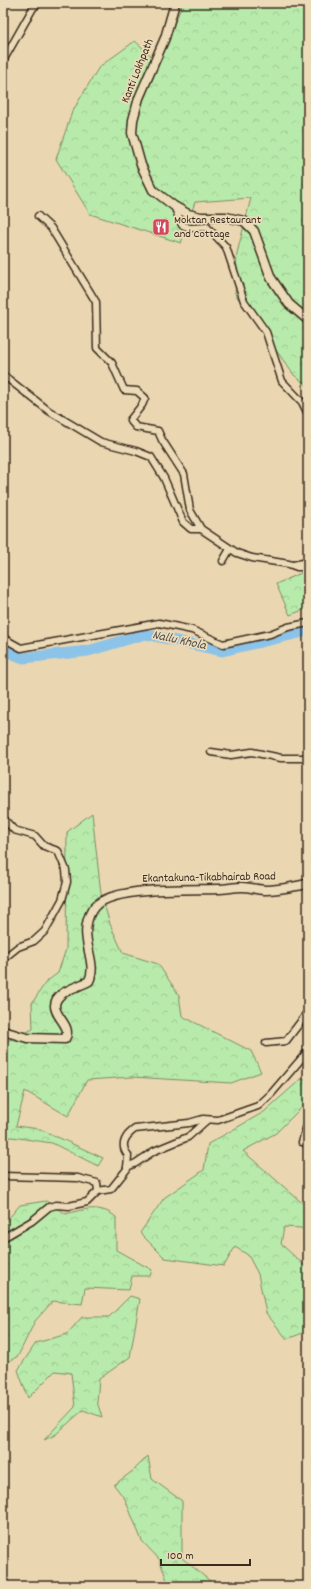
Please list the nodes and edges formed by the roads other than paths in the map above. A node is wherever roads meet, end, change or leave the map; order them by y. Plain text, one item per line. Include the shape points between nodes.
1 (39, 3) edge
2 (175, 3) edge
3 (3, 61) edge
4 (174, 206) junction
5 (38, 216) dead end
6 (308, 320) edge
7 (3, 375) edge
8 (308, 414) edge
9 (201, 529) junction
10 (230, 549) junction
11 (223, 561) dead end
12 (308, 562) edge
13 (293, 565) junction
14 (308, 567) edge
15 (308, 623) edge
16 (3, 638) edge
17 (211, 752) dead end
18 (308, 758) edge
19 (3, 818) edge
20 (308, 884) edge
21 (3, 959) edge
22 (306, 1014) edge
23 (308, 1027) edge
24 (3, 1031) edge
25 (266, 1043) dead end
26 (308, 1051) edge
27 (207, 1120) junction
28 (308, 1122) edge
29 (308, 1144) edge
30 (127, 1166) junction
31 (3, 1176) edge
32 (98, 1191) junction
33 (3, 1238) edge

1 - 3 street via 32,8
2 - 4 main road, Kanti Lokhpath via 165,38 139,98 132,133 141,165 153,190
4 - 6 main road, Kanti Lokhpath via 188,214 201,217 226,217 244,221 254,231 271,278 289,304
4 - 8 street via 182,225 190,228 207,227 226,247 244,301 266,332 282,381 302,402
5 - 9 street via 50,228 96,302 97,348 112,363 124,390 137,391 145,398 130,420 136,427 158,431 184,474 190,510
7 - 9 street via 49,411 101,442 151,457 164,478 183,522 191,529
9 - 10 street
10 - 11 street
10 - 13 street via 252,558
12 - 13 street
13 - 14 street
15 - 16 street via 223,644 192,630 159,623 21,648
17 - 18 street via 231,755 252,752 281,758
19 - 21 street via 14,830 35,836 44,846 58,851 66,870 67,882 62,900 45,931
20 - 24 main road, Ekantakuna-Tikabhairab Road via 267,890 241,887 157,890 106,899 93,910 86,930 92,970 89,981 60,994 56,999 56,1011 67,1032 65,1039 27,1038
22 - 23 street
22 - 25 street via 286,1041
26 - 27 street via 258,1106 224,1118
27 - 30 street via 188,1138 154,1151
27 - 30 street via 135,1129 128,1133 124,1142 128,1155
28 - 29 street via 302,1142
30 - 32 street via 111,1189
31 - 32 street via 88,1179 97,1183
32 - 33 street via 87,1202 49,1207 32,1221

